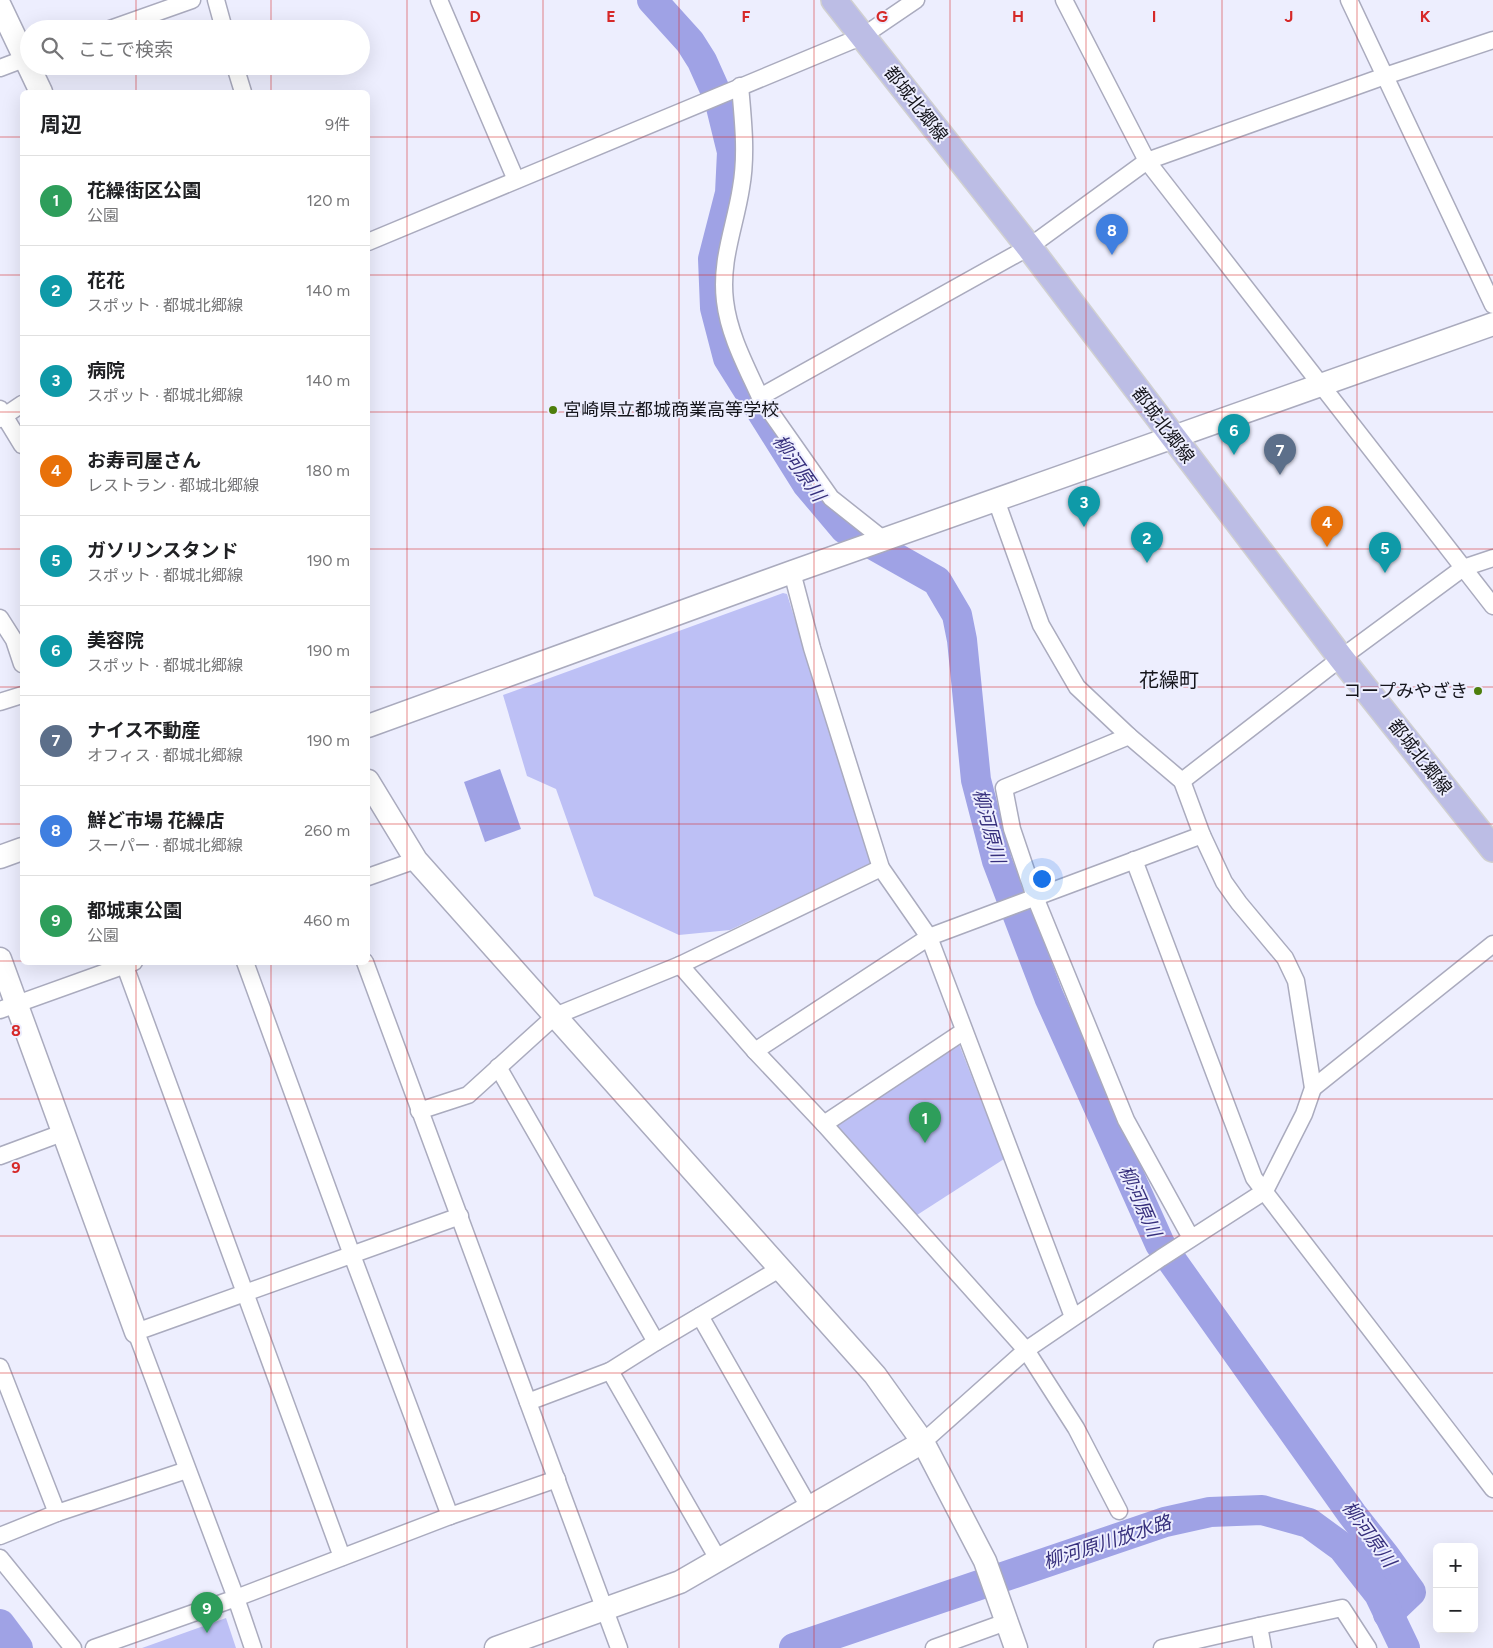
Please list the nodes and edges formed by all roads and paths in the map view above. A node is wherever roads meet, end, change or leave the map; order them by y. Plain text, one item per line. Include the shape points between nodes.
1 (192, 0) edge
2 (216, 0) edge
3 (439, 0) edge
4 (834, 0) edge
5 (916, 0) edge
6 (1064, 0) edge
7 (1349, 0) edge
8 (0, 6) edge
9 (135, 20) edge
10 (222, 20) edge
11 (862, 36) junction
12 (1493, 40) edge
13 (20, 45) edge
14 (20, 61) edge
15 (0, 68) edge
16 (34, 75) edge
17 (238, 75) edge
18 (1385, 76) junction
19 (734, 88) junction
20 (40, 90) edge
21 (242, 90) edge
22 (1147, 161) junction
23 (516, 180) junction
24 (370, 241) edge
25 (1029, 247) junction
26 (1493, 305) edge
27 (1493, 324) edge
28 (1321, 385) junction
29 (760, 397) junction
30 (20, 405) edge
31 (2, 414) edge
32 (1172, 438) junction
33 (20, 442) edge
34 (996, 500) junction
35 (884, 540) junction
36 (1493, 558) edge
37 (1463, 568) junction
38 (792, 572) junction
39 (1493, 606) edge
40 (0, 618) edge
41 (20, 658) edge
42 (1341, 658) junction
43 (20, 695) edge
44 (0, 702) edge
45 (370, 725) edge
46 (1129, 736) junction
47 (1182, 781) junction
48 (370, 784) edge
49 (1202, 835) junction
50 (1493, 849) edge
51 (20, 850) edge
52 (0, 857) edge
53 (416, 860) junction
54 (1134, 860) junction
55 (881, 868) junction
56 (370, 876) edge
57 (1032, 898) junction
58 (929, 937) junction
59 (1493, 944) edge
60 (0, 958) edge
61 (126, 965) edge
62 (129, 965) edge
63 (246, 965) edge
64 (366, 965) edge
65 (680, 965) junction
66 (8, 1007) edge
67 (555, 1016) junction
68 (964, 1031) junction
69 (755, 1051) junction
70 (498, 1067) junction
71 (1313, 1088) junction
72 (420, 1111) junction
73 (824, 1124) junction
74 (62, 1133) junction
75 (0, 1156) edge
76 (1265, 1191) junction
77 (460, 1216) junction
78 (1187, 1241) junction
79 (352, 1255) junction
80 (781, 1268) junction
81 (246, 1293) junction
82 (700, 1316) junction
83 (1073, 1317) junction
84 (136, 1332) junction
85 (656, 1342) junction
86 (1026, 1350) junction
87 (0, 1367) edge
88 (610, 1370) junction
89 (528, 1402) junction
90 (923, 1442) junction
91 (187, 1470) junction
92 (557, 1479) junction
93 (1493, 1489) edge
94 (809, 1507) junction
95 (1119, 1511) dead end
96 (57, 1513) junction
97 (450, 1516) junction
98 (0, 1536) edge
99 (342, 1556) junction
100 (0, 1558) edge
101 (718, 1560) junction
102 (236, 1598) junction
103 (604, 1609) junction
104 (1006, 1622) junction
105 (1259, 1626) junction
106 (73, 1648) edge
107 (94, 1648) edge
108 (253, 1648) edge
109 (496, 1648) edge
110 (619, 1648) edge
111 (934, 1648) edge
112 (1016, 1648) edge
113 (1162, 1648) edge
114 (1264, 1648) edge
115 (1368, 1648) edge

1 - 9 street
2 - 10 street
3 - 23 street
4 - 11 main road, 都城北郷線
5 - 11 street
6 - 22 street
7 - 18 street
8 - 13 street
11 - 19 street
11 - 25 main road, 都城北郷線
12 - 18 street
14 - 15 street
16 - 20 street
17 - 21 street
18 - 22 street
18 - 26 street
19 - 23 street
19 - 29 street via 744,134 742,188 724,262 725,301 732,335
22 - 25 street
22 - 28 street
23 - 24 street
25 - 29 street
25 - 32 main road, 都城北郷線
27 - 28 street
28 - 32 street
28 - 37 street
29 - 35 street via 831,498
30 - 31 street
31 - 33 street
32 - 34 street
32 - 42 main road, 都城北郷線
34 - 35 street
34 - 46 street via 1041,624 1077,687
35 - 38 street
36 - 37 street
37 - 39 street
37 - 42 street
38 - 45 street
38 - 55 street via 812,648
40 - 41 street via 14,640
42 - 47 street
42 - 50 main road, 都城北郷線
43 - 44 street
46 - 47 street
46 - 57 street via 1004,788
47 - 49 street
48 - 53 street
49 - 54 street
49 - 71 street via 1224,882 1285,958 1296,982
51 - 52 street
53 - 56 street
53 - 67 street
54 - 57 street
54 - 76 street via 1254,1178
55 - 58 street
55 - 65 street
57 - 58 street
57 - 78 street via 1126,1120
58 - 68 street
58 - 69 street
59 - 71 street
60 - 66 street
61 - 66 street
62 - 81 street
63 - 79 street
64 - 72 street
65 - 67 street
65 - 69 street
66 - 74 street
67 - 70 street
67 - 80 street
68 - 73 street
68 - 83 street
69 - 73 street
70 - 72 street via 468,1095
70 - 85 street
71 - 76 street via 1304,1114
72 - 77 street
73 - 86 street
74 - 75 street
74 - 84 street
76 - 78 street
76 - 93 street
77 - 79 street
77 - 89 street
78 - 83 street
79 - 81 street
79 - 97 street
80 - 82 street
80 - 90 street via 875,1375
81 - 84 street
81 - 99 street
82 - 85 street
82 - 94 street
83 - 86 street
84 - 91 street
85 - 88 street
86 - 90 street
86 - 95 street via 1076,1428
87 - 96 street
88 - 89 street
88 - 101 street
89 - 92 street
90 - 94 street
90 - 104 street via 986,1561
91 - 96 street
91 - 102 street
92 - 97 street
92 - 103 street
94 - 101 street
96 - 98 street
97 - 99 street
99 - 102 street
100 - 106 street
101 - 103 street via 680,1582
102 - 107 street
102 - 108 street
103 - 109 street
103 - 110 street
104 - 111 street
104 - 112 street
105 - 113 street
105 - 114 street
105 - 115 street via 1342,1608

